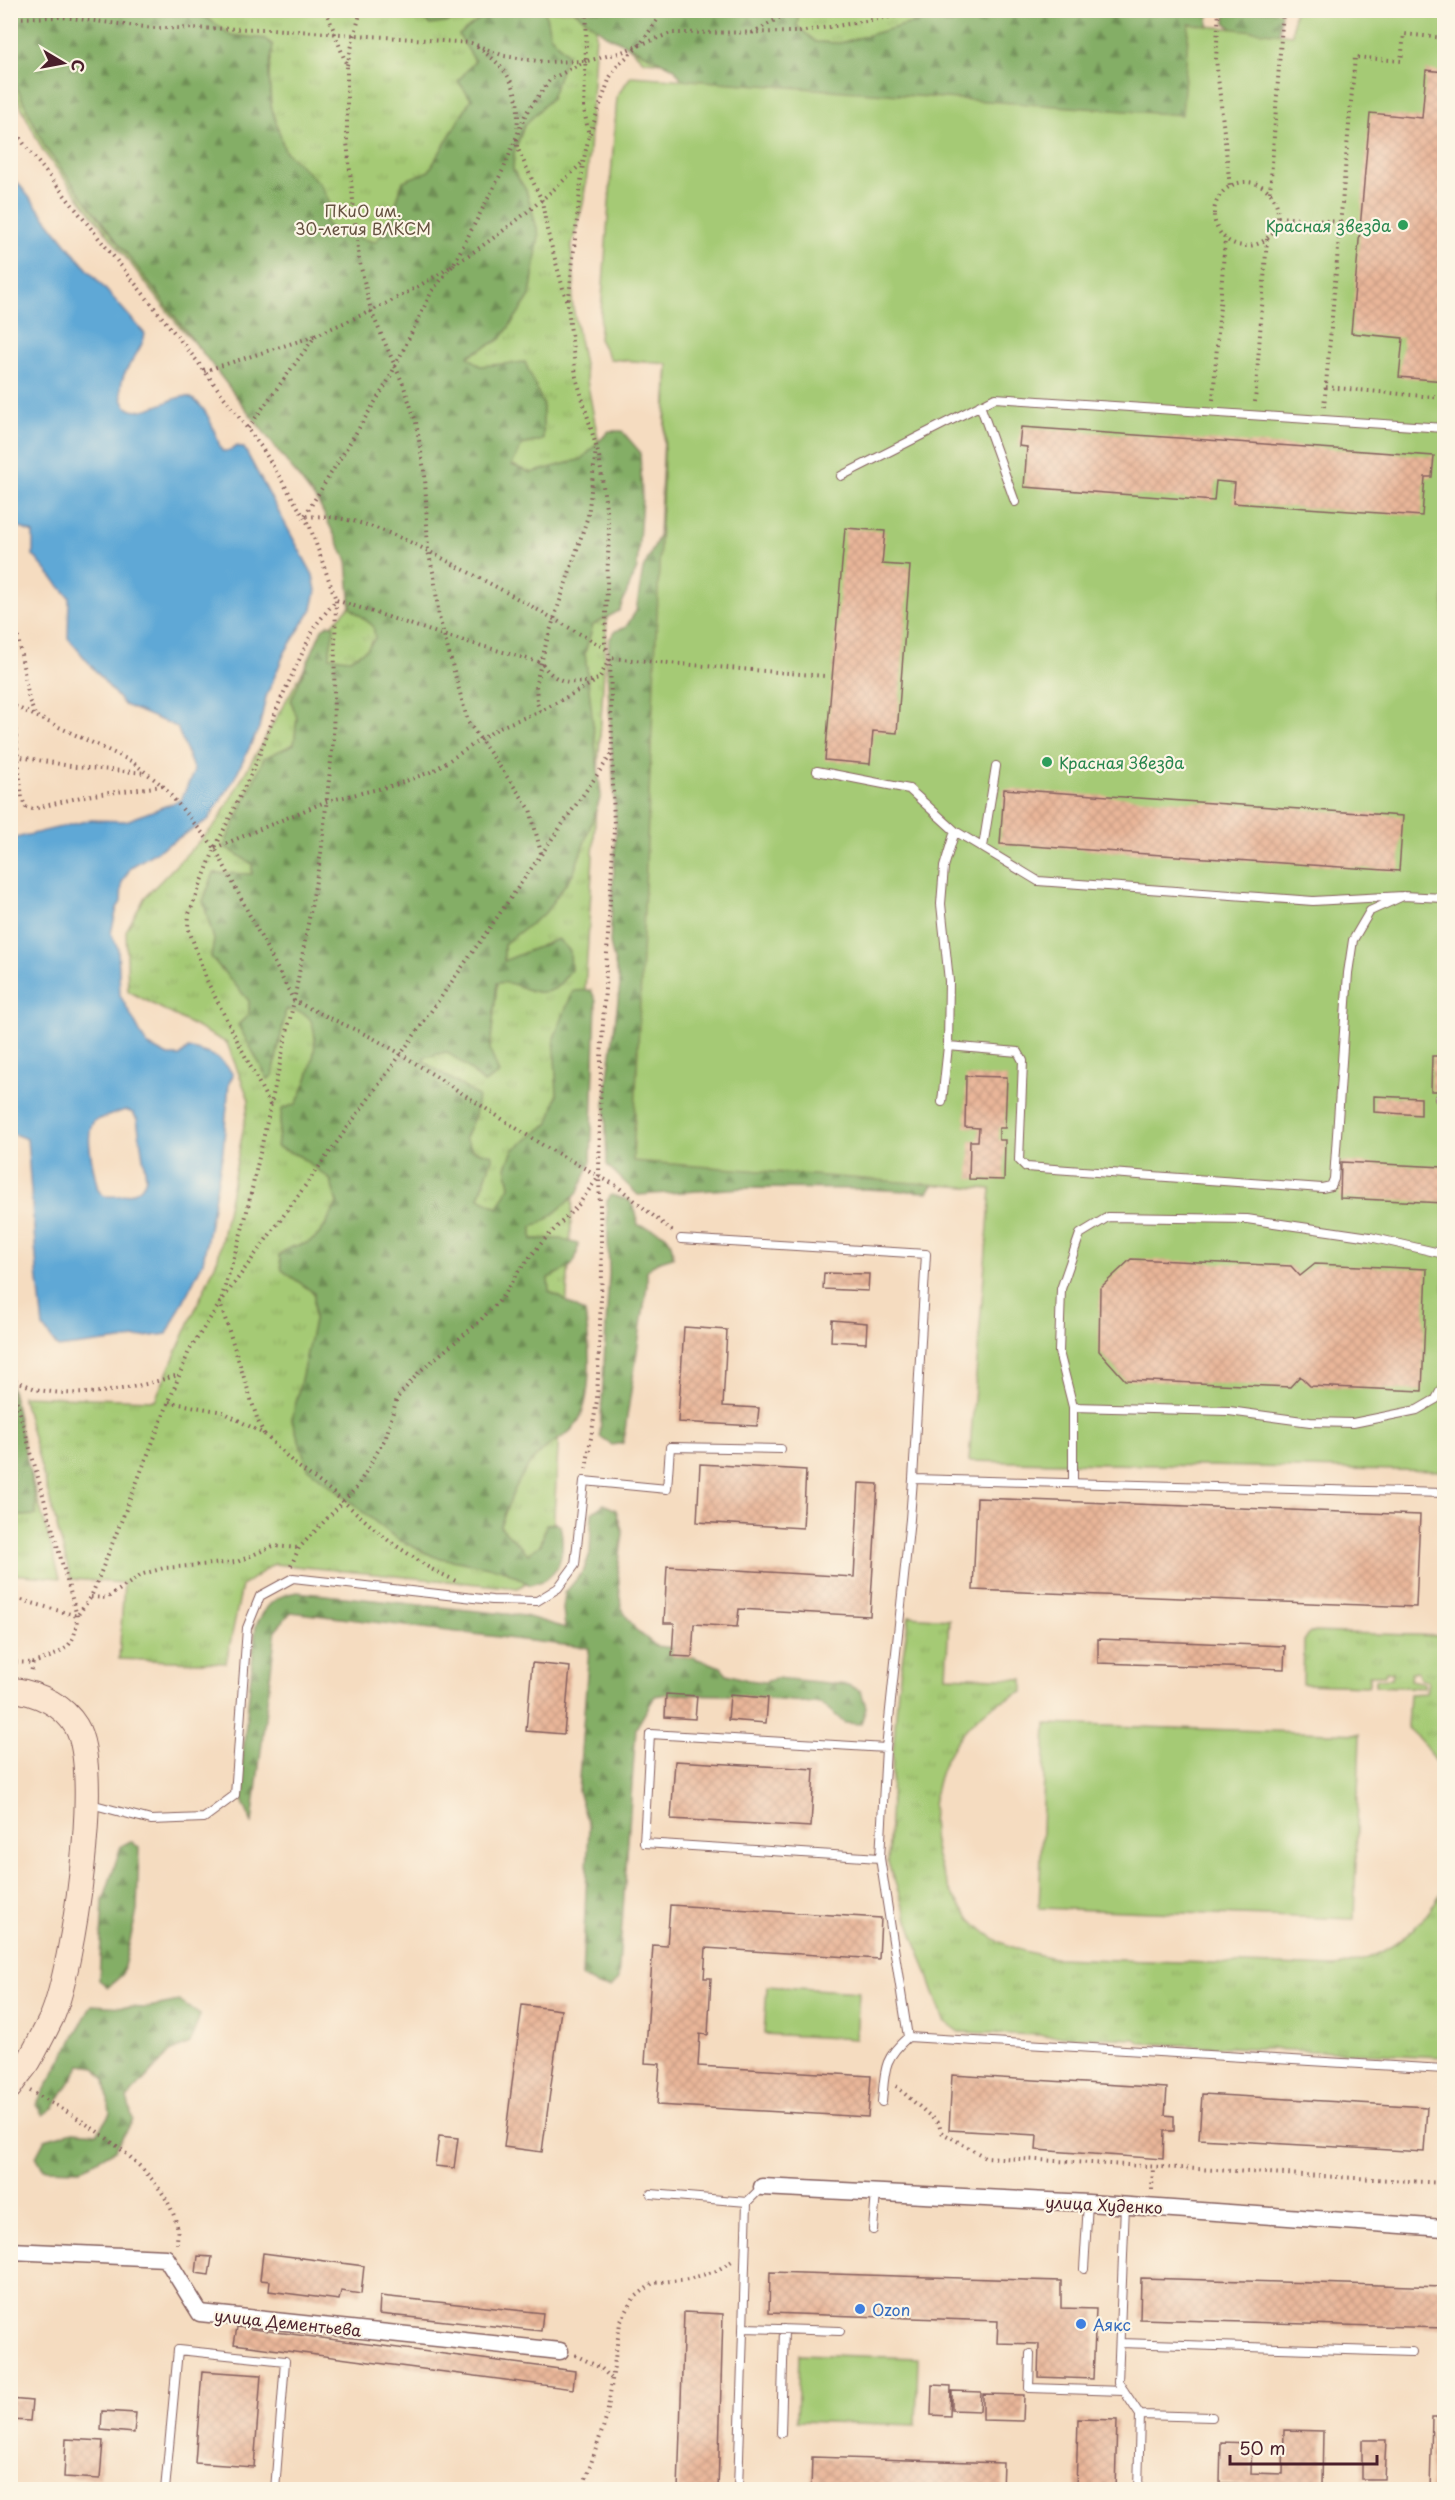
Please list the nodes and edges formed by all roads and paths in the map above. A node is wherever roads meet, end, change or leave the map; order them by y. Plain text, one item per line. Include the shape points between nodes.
1 (15, 10) edge
2 (326, 10) edge
3 (361, 10) edge
4 (587, 10) edge
5 (664, 10) edge
6 (793, 10) edge
7 (933, 10) edge
8 (1219, 10) edge
9 (1283, 10) edge
10 (10, 13) edge
11 (10, 18) edge
12 (751, 34) junction
13 (336, 35) junction
14 (353, 36) junction
15 (1444, 38) edge
16 (471, 44) junction
17 (640, 45) junction
18 (587, 61) junction
19 (347, 66) junction
20 (10, 123) edge
21 (516, 136) junction
22 (589, 136) junction
23 (583, 163) junction
24 (1230, 187) junction
25 (1270, 193) junction
26 (542, 201) junction
27 (1278, 217) junction
28 (1340, 222) junction
29 (1225, 238) junction
30 (1267, 238) junction
31 (453, 265) junction
32 (568, 306) junction
33 (371, 311) junction
34 (316, 335) junction
35 (395, 366) junction
36 (204, 371) junction
37 (1326, 387) junction
38 (1444, 398) edge
39 (980, 405) junction
40 (1212, 412) junction
41 (1254, 415) junction
42 (1323, 420) junction
43 (248, 428) junction
44 (1444, 428) edge
45 (596, 445) junction
46 (841, 476) dead end
47 (1016, 502) dead end
48 (304, 517) junction
49 (428, 551) junction
50 (336, 600) junction
51 (554, 619) junction
52 (10, 622) edge
53 (443, 635) junction
54 (607, 650) junction
55 (610, 658) junction
56 (542, 663) junction
57 (825, 676) dead end
58 (599, 679) junction
59 (12, 705) edge
60 (540, 711) junction
61 (34, 715) junction
62 (481, 741) junction
63 (611, 754) junction
64 (10, 755) edge
65 (18, 756) junction
66 (996, 766) dead end
67 (817, 771) dead end
68 (147, 773) junction
69 (163, 786) junction
70 (327, 801) junction
71 (956, 831) junction
72 (983, 847) junction
73 (215, 848) junction
74 (541, 853) junction
75 (1403, 896) junction
76 (1444, 898) edge
77 (294, 1000) junction
78 (948, 1047) junction
79 (401, 1054) junction
80 (942, 1102) dead end
81 (270, 1105) junction
82 (599, 1176) junction
83 (681, 1239) joint
84 (1444, 1254) edge
85 (220, 1303) junction
86 (178, 1375) junction
87 (10, 1378) edge
88 (1444, 1384) edge
89 (169, 1402) junction
90 (1073, 1407) junction
91 (264, 1434) junction
92 (781, 1449) dead end
93 (913, 1479) junction
94 (584, 1481) junction
95 (1073, 1483) junction
96 (1444, 1494) edge
97 (343, 1502) junction
98 (299, 1548) junction
99 (288, 1581) junction
100 (461, 1584) dead end
101 (91, 1597) junction
102 (10, 1599) edge
103 (77, 1616) junction
104 (10, 1662) edge
105 (33, 1662) junction
106 (19, 1690) edge
107 (886, 1748) junction
108 (87, 1803) junction
109 (880, 1858) junction
110 (908, 2037) junction
111 (20, 2060) edge
112 (1444, 2069) edge
113 (884, 2075) junction
114 (12, 2085) edge
115 (882, 2102) dead end
116 (1153, 2167) junction
117 (1444, 2183) edge
118 (762, 2187) joint
119 (876, 2192) junction
120 (651, 2194) dead end
121 (747, 2202) junction
122 (1088, 2203) junction
123 (1125, 2205) junction
124 (1151, 2207) junction
125 (1444, 2228) edge
126 (873, 2230) dead end
127 (10, 2251) edge
128 (745, 2252) junction
129 (1084, 2269) dead end
130 (179, 2279) junction
131 (743, 2328) junction
132 (784, 2329) junction
133 (840, 2331) dead end
134 (1120, 2343) junction
135 (560, 2351) joint
136 (1412, 2352) dead end
137 (1030, 2354) dead end
138 (612, 2379) junction
139 (1124, 2391) junction
140 (1140, 2415) junction
141 (1212, 2417) dead end
142 (781, 2433) dead end
143 (165, 2490) edge
144 (275, 2490) edge
145 (582, 2490) edge
146 (738, 2490) edge
147 (1138, 2490) edge

1 - 10 path
2 - 13 path
3 - 14 path
4 - 18 path
5 - 17 path
6 - 12 path
7 - 12 path via 799,32
8 - 24 path via 1216,59
9 - 25 path
11 - 13 path
12 - 17 path via 671,33
13 - 14 path
13 - 19 path
14 - 16 path
14 - 19 path
15 - 28 path via 1404,34 1401,61 1355,57
16 - 18 path via 504,56 545,62
16 - 21 path via 488,54 511,78 519,115
17 - 18 path
17 - 22 path via 610,77
18 - 21 path via 552,79 525,113
18 - 22 path via 584,109
19 - 33 path via 348,154 359,259
20 - 36 path
21 - 26 path
21 - 31 path via 504,168
22 - 23 path
23 - 26 path
23 - 32 path
24 - 25 path via 1249,182
24 - 29 path via 1214,212
25 - 27 path
26 - 31 path
26 - 32 path
27 - 28 path
27 - 30 path
28 - 37 path
29 - 30 path via 1243,246
29 - 40 path
30 - 41 path
31 - 33 path via 413,291
31 - 35 path via 432,291
32 - 45 path via 576,376
33 - 34 path
33 - 35 path
34 - 36 path
34 - 43 path
35 - 48 path
35 - 49 path via 416,422 425,476
36 - 43 path
37 - 38 path
37 - 42 path
39 - 40 lane via 995,398
39 - 46 lane
39 - 47 lane
40 - 41 lane
41 - 42 lane
42 - 44 lane
43 - 48 path
45 - 51 path via 588,516
45 - 54 path via 609,530
48 - 49 path via 351,522 387,532
48 - 50 path
49 - 51 path
49 - 53 path
50 - 53 path
50 - 70 path via 333,742
50 - 73 path via 315,626
51 - 54 path
51 - 56 path
52 - 61 path via 16,626
53 - 56 path
53 - 62 path via 468,722
54 - 55 path
55 - 57 path
55 - 58 path
55 - 63 path
56 - 58 path via 558,680 572,683
56 - 60 path via 536,683
58 - 60 path
59 - 61 path
59 - 65 path
60 - 62 path via 500,727
61 - 68 path via 131,760
62 - 70 path via 433,771 395,785
62 - 74 path via 530,809
63 - 74 path
63 - 82 path via 614,829
64 - 65 path
65 - 68 path via 76,767
65 - 69 path via 22,799 26,807 33,809 85,796
66 - 72 lane
67 - 71 lane via 909,789
68 - 69 path
69 - 73 path
70 - 73 path
70 - 77 path
71 - 72 lane
71 - 78 lane via 944,867 941,904 949,981
72 - 75 lane via 1038,881 1313,901
73 - 77 path
73 - 81 path via 189,914 188,927 207,981
74 - 79 path
75 - 76 lane
75 - 78 lane via 1370,911 1353,940 1334,1179 1330,1186 1026,1167 1019,1160 1023,1061 1018,1052
77 - 79 path
77 - 81 path
78 - 80 lane
79 - 82 path via 544,1146
79 - 85 path
81 - 85 path via 246,1220
82 - 83 path
82 - 94 path via 602,1272 597,1400
82 - 97 path via 477,1324 420,1371 397,1398 386,1437 357,1487
83 - 93 lane via 926,1254
84 - 90 lane via 1370,1237 1247,1219 1108,1217 1080,1234 1060,1288 1059,1352
85 - 86 path
85 - 91 path
86 - 87 path via 142,1386 90,1392 44,1391
86 - 89 path
87 - 103 path
88 - 90 lane via 1436,1399 1417,1410 1353,1423 1310,1422 1229,1411
89 - 91 path via 223,1412
89 - 101 path
90 - 95 lane
91 - 97 path
92 - 94 lane via 670,1447 668,1490
93 - 95 lane
93 - 107 lane
94 - 99 lane via 575,1565 558,1588 537,1601 492,1600 293,1578
95 - 96 lane
97 - 98 path
97 - 100 path via 389,1541
98 - 99 path
98 - 101 path via 273,1546 237,1562 164,1568 143,1574 106,1598
99 - 108 lane via 260,1596 247,1628 235,1795 204,1818 151,1820
101 - 103 path
102 - 103 path
103 - 105 path via 71,1644 56,1656
104 - 105 path
105 - 106 path
106 - 108 main road via 56,1704 76,1726 85,1759
107 - 109 lane
107 - 109 lane via 650,1734 644,1844
108 - 111 main road via 83,1862 65,1980 52,2016
109 - 110 lane
110 - 112 lane
110 - 113 lane via 891,2052
111 - 114 main road
113 - 115 lane
113 - 116 path via 939,2124 941,2132 985,2157
114 - 130 path via 63,2108 120,2146 165,2196 177,2226
116 - 117 path
116 - 124 path
118 - 119 street, улица Худенко
118 - 121 lane
119 - 122 street, улица Худенко
119 - 126 lane
120 - 121 lane
121 - 128 lane
122 - 123 street, улица Худенко
122 - 129 lane
123 - 124 street, улица Худенко
123 - 134 lane
124 - 125 street, улица Худенко
127 - 130 street, улица Дементьева via 166,2258
128 - 131 lane
128 - 138 path via 716,2271 653,2283 634,2298 620,2324
130 - 135 street, улица Дементьева via 200,2313
131 - 132 lane
131 - 146 lane
132 - 133 lane
132 - 142 lane
134 - 136 lane
134 - 139 lane via 1118,2382
135 - 138 path via 587,2360
137 - 139 lane via 1029,2388
138 - 145 path via 606,2416
139 - 140 lane
140 - 141 lane
140 - 147 lane
143 - 144 lane via 178,2350 285,2361

